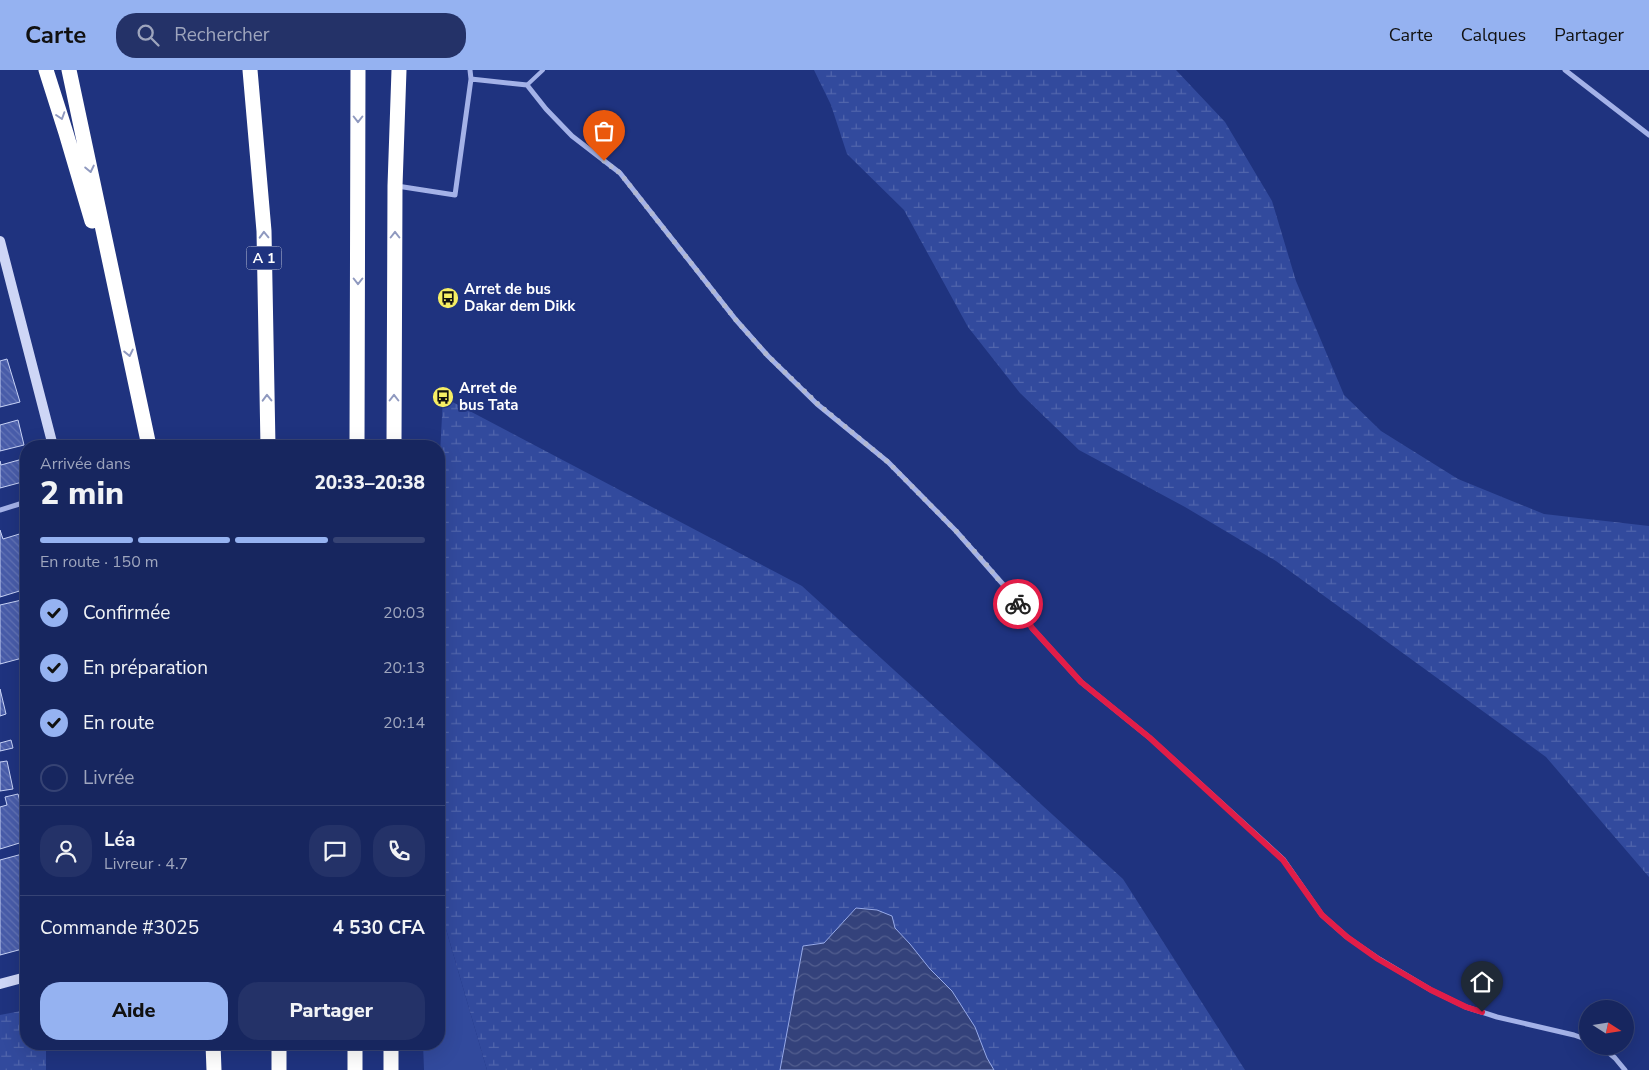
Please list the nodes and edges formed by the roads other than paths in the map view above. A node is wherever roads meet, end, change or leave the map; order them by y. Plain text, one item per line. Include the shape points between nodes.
1 (46, 70) edge
2 (69, 70) edge
3 (250, 70) edge
4 (358, 70) edge
5 (399, 70) edge
6 (470, 70) edge
7 (543, 70) edge
8 (1565, 70) edge
9 (470, 79) junction
10 (526, 85) junction
11 (1649, 135) edge
12 (395, 186) junction
13 (0, 241) edge
14 (119, 306) junction
15 (51, 440) edge
16 (148, 440) edge
17 (268, 440) edge
18 (357, 440) edge
19 (394, 440) edge
20 (20, 504) edge
21 (0, 510) edge
22 (20, 978) edge
23 (0, 984) edge
24 (1579, 1037) edge
25 (213, 1050) edge
26 (279, 1050) edge
27 (355, 1050) edge
28 (391, 1050) edge
29 (1612, 1055) edge
30 (214, 1070) edge
31 (279, 1070) edge
32 (354, 1070) edge
33 (391, 1070) edge
34 (1625, 1070) edge

1 -> 14 highway
2 -> 14 highway
17 -> 3 highway, A 1 via 264,231
4 -> 18 highway
5 - 12 highway
6 - 9 street
7 - 10 lane
8 - 11 street
9 - 10 street
9 - 12 street via 455,195
10 - 24 street via 572,136 620,173 768,356 818,404 888,462 956,531 1015,598 1032,628 1081,682 1150,738 1283,860 1322,915 1378,959 1466,1007
19 -> 12 highway
13 - 15 street
14 -> 16 highway
20 - 21 street
22 - 23 street
25 - 30 highway
26 - 31 highway
27 - 32 highway
28 - 33 highway
29 - 34 street

